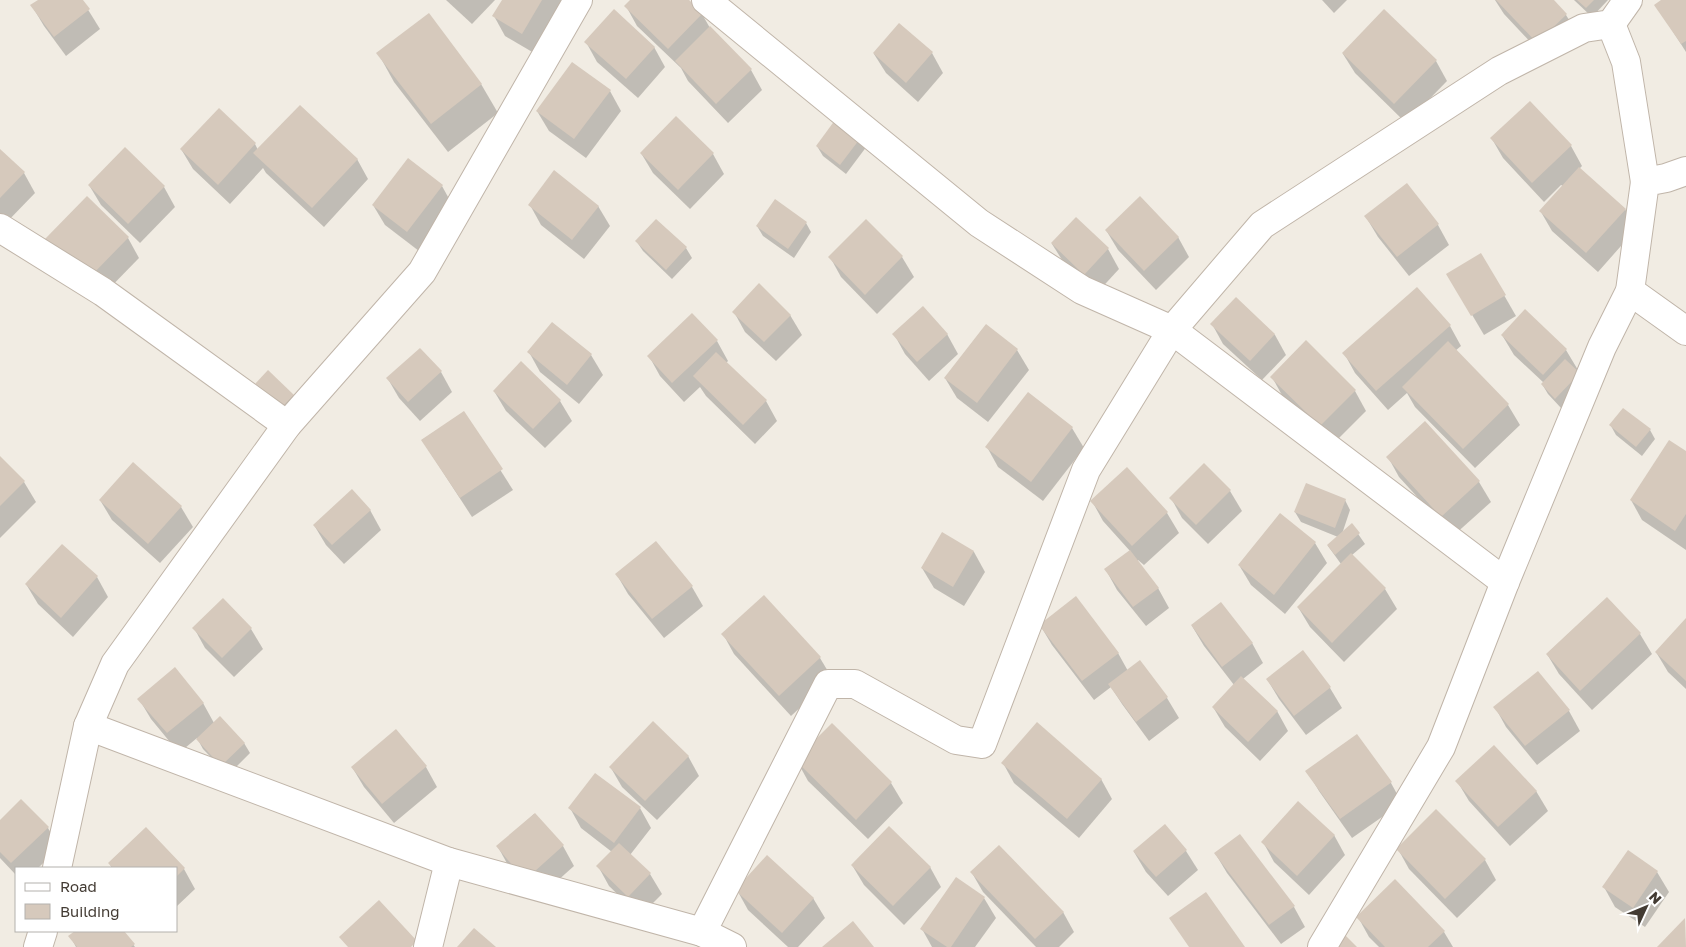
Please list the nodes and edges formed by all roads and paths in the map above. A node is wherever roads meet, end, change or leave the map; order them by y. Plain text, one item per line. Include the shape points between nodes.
1 (578, 0) edge
2 (706, 0) edge
3 (1628, 0) edge
4 (1611, 24) junction
5 (1686, 171) edge
6 (1645, 182) junction
7 (0, 228) edge
8 (1630, 291) junction
9 (1172, 330) junction
10 (1686, 331) edge
11 (287, 424) junction
12 (1505, 582) junction
13 (88, 726) junction
14 (449, 862) junction
15 (57, 867) edge
16 (43, 932) edge
17 (702, 932) junction
18 (38, 947) edge
19 (428, 947) edge
20 (732, 947) edge
21 (1322, 947) edge

1 - 11 street via 422,272
2 - 9 street via 978,224 1082,290
3 - 4 street
4 - 6 street via 1626,62
4 - 9 street via 1584,28 1499,71 1262,225
5 - 6 street
6 - 8 street
7 - 11 street via 103,292
8 - 10 street
8 - 12 street via 1602,347
9 - 12 street
9 - 17 street via 1086,470 982,744 956,740 855,684 828,684
11 - 13 street via 115,664
12 - 21 street via 1441,747
13 - 14 street
13 - 15 street
14 - 17 street
14 - 19 street
16 - 18 street
17 - 20 street

